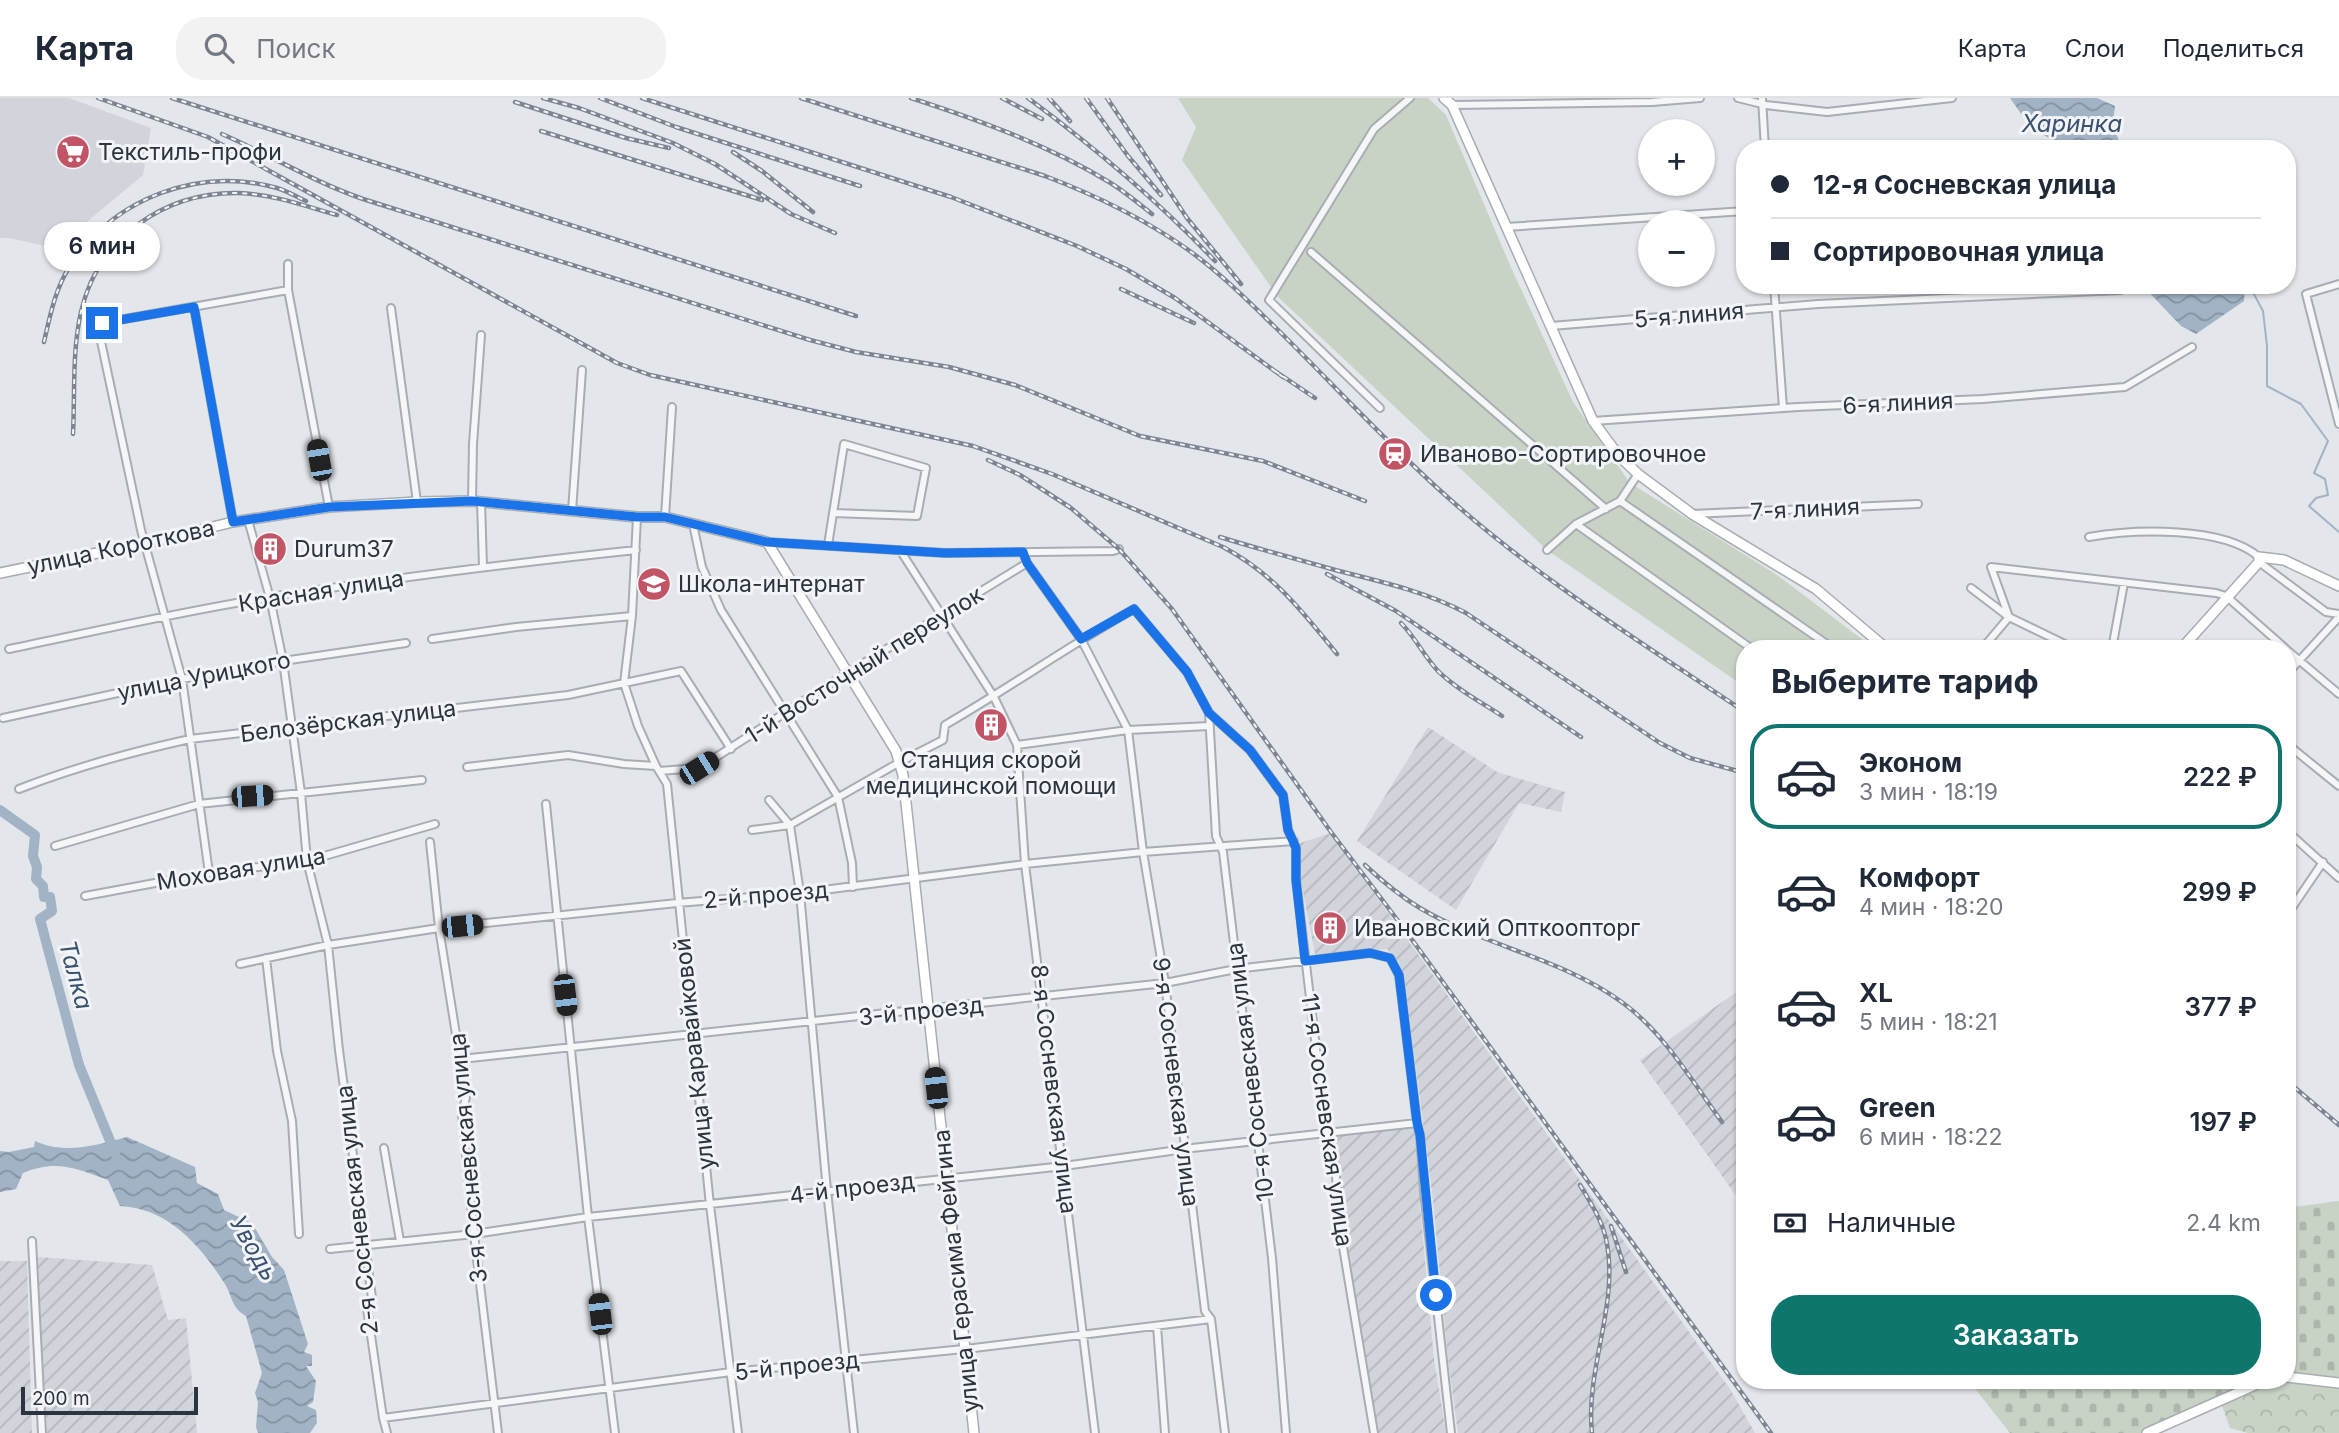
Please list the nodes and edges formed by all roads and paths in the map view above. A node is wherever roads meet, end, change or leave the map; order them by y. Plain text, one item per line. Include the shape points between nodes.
1 (1410, 98) edge
2 (1444, 98) edge
3 (1700, 98) edge
4 (1738, 98) edge
5 (1952, 98) edge
6 (1761, 101) edge
7 (1452, 106) junction
8 (1764, 140) edge
9 (1736, 212) edge
10 (1506, 226) junction
11 (1311, 252) dead end
12 (288, 264) dead end
13 (2339, 285) edge
14 (288, 290) junction
15 (1774, 294) edge
16 (2040, 294) edge
17 (194, 307) junction
18 (1775, 307) junction
19 (391, 308) dead end
20 (1551, 327) junction
21 (481, 335) dead end
22 (2192, 347) dead end
23 (582, 370) dead end
24 (672, 407) dead end
25 (1380, 408) dead end
26 (1783, 408) junction
27 (1593, 421) junction
28 (2339, 424) edge
29 (1638, 474) junction
30 (1620, 501) junction
31 (417, 502) junction
32 (477, 502) junction
33 (1918, 504) dead end
34 (329, 507) junction
35 (1606, 509) junction
36 (572, 511) junction
37 (833, 513) junction
38 (1692, 513) junction
39 (637, 517) junction
40 (665, 517) junction
41 (248, 520) junction
42 (233, 522) junction
43 (693, 524) junction
44 (1576, 524) junction
45 (2090, 537) dead end
46 (767, 542) junction
47 (146, 543) junction
48 (828, 545) junction
49 (1119, 549) dead end
50 (636, 550) junction
51 (900, 550) junction
52 (1547, 550) dead end
53 (1023, 552) junction
54 (2259, 559) junction
55 (1027, 563) junction
56 (483, 566) junction
57 (0, 573) edge
58 (2124, 583) junction
59 (2339, 586) edge
60 (1971, 588) dead end
61 (2226, 596) junction
62 (270, 598) junction
63 (2339, 615) edge
64 (166, 616) junction
65 (632, 616) junction
66 (942, 616) junction
67 (2009, 617) junction
68 (432, 639) dead end
69 (1081, 639) junction
70 (1739, 640) edge
71 (1820, 640) edge
72 (1876, 640) edge
73 (1990, 640) edge
74 (2056, 640) edge
75 (2114, 640) edge
76 (2189, 640) edge
77 (2276, 640) edge
78 (406, 643) dead end
79 (9, 649) dead end
80 (2296, 658) edge
81 (283, 661) junction
82 (2299, 661) junction
83 (2296, 664) edge
84 (849, 672) junction
85 (182, 679) junction
86 (624, 683) junction
87 (2339, 694) edge
88 (994, 697) junction
89 (786, 713) junction
90 (1209, 713) junction
91 (3, 718) dead end
92 (1209, 726) junction
93 (293, 729) junction
94 (1128, 730) junction
95 (190, 739) junction
96 (1017, 745) junction
97 (731, 749) junction
98 (2296, 751) edge
99 (900, 762) junction
100 (467, 767) dead end
101 (657, 768) junction
102 (422, 779) dead end
103 (2339, 786) edge
104 (19, 789) dead end
105 (301, 793) junction
106 (838, 797) junction
107 (769, 800) dead end
108 (199, 804) junction
109 (546, 804) dead end
110 (435, 824) dead end
111 (790, 825) junction
112 (752, 830) dead end
113 (2296, 839) edge
114 (1293, 841) junction
115 (430, 842) dead end
116 (55, 846) dead end
117 (1221, 846) junction
118 (1143, 852) junction
119 (307, 861) junction
120 (2323, 862) junction
121 (1025, 864) junction
122 (209, 873) junction
123 (2339, 878) edge
124 (913, 880) junction
125 (853, 887) junction
126 (800, 893) junction
127 (85, 896) dead end
128 (2296, 902) edge
129 (677, 903) junction
130 (556, 915) junction
131 (439, 928) junction
132 (328, 945) junction
133 (266, 958) junction
134 (1305, 961) junction
135 (240, 964) dead end
136 (1236, 969) junction
137 (1165, 983) junction
138 (1043, 996) junction
139 (928, 1010) junction
140 (811, 1023) junction
141 (693, 1033) junction
142 (572, 1049) junction
143 (461, 1059) junction
144 (1417, 1123) junction
145 (1326, 1132) junction
146 (1258, 1142) junction
147 (384, 1148) dead end
148 (1185, 1149) junction
149 (1064, 1166) junction
150 (946, 1177) junction
151 (827, 1191) junction
152 (710, 1205) junction
153 (588, 1217) junction
154 (299, 1234) dead end
155 (474, 1234) junction
156 (32, 1241) dead end
157 (400, 1241) junction
158 (365, 1245) junction
159 (330, 1249) dead end
160 (1211, 1319) junction
161 (1157, 1326) junction
162 (1084, 1335) junction
163 (965, 1349) junction
164 (846, 1360) junction
165 (731, 1372) junction
166 (2296, 1378) edge
167 (2339, 1383) edge
168 (610, 1387) junction
169 (2245, 1389) edge
170 (494, 1403) junction
171 (383, 1418) junction
172 (42, 1433) edge
173 (387, 1433) edge
174 (498, 1433) edge
175 (615, 1433) edge
176 (738, 1433) edge
177 (854, 1433) edge
178 (974, 1433) edge
179 (1096, 1433) edge
180 (1165, 1433) edge
181 (1225, 1433) edge
182 (1286, 1433) edge
183 (1374, 1433) edge
184 (1451, 1433) edge
185 (2147, 1433) edge

1 - 25 street via 1374,129 1269,300
2 - 7 main road
3 - 7 street
4 - 6 street
5 - 6 street via 1826,112
6 - 8 street
7 - 10 main road
9 - 10 street
10 - 20 main road
11 - 35 street
12 - 14 street
13 - 28 street via 2306,294
14 - 17 street
14 - 34 street
15 - 18 street
16 - 18 street, 5-я линия
17 - 42 street
17 - 47 street via 102,323 99,332
18 - 20 street, 5-я линия
18 - 26 street
19 - 31 street
20 - 27 main road
21 - 32 street via 473,444
22 - 26 street, 6-я линия via 2124,387
23 - 36 street
24 - 40 street
26 - 27 street, 6-я линия
27 - 29 main road
29 - 30 street
29 - 38 main road
30 - 35 street
30 - 71 street
31 - 32 main road, улица Короткова
31 - 34 main road, улица Короткова
32 - 36 main road, улица Короткова
32 - 56 street
33 - 38 street, 7-я линия
34 - 41 main road, улица Короткова
35 - 44 street
36 - 39 main road, улица Короткова
37 - 37 street via 844,444 926,468 918,516
37 - 48 street
38 - 72 main road via 1816,589
39 - 40 main road, улица Короткова
39 - 50 street
40 - 43 main road, улица Короткова
41 - 42 main road, улица Короткова
41 - 62 street, 2-я Сосневская улица
42 - 47 main road, улица Короткова
43 - 46 main road, улица Короткова
43 - 89 street via 702,567 721,610
44 - 52 street
44 - 70 street
45 - 54 street via 2137,531 2179,533 2235,542
46 - 48 street, улица Короткова
46 - 84 main road, улица Герасима Фейгина
47 - 57 main road, улица Короткова
47 - 64 street
48 - 51 street, улица Короткова
49 - 53 street, улица Короткова
50 - 56 street, Красная улица
50 - 65 street
51 - 53 street, улица Короткова
51 - 66 street
53 - 55 street
54 - 59 main road via 2284,560
54 - 61 main road
54 - 63 street via 2326,612
55 - 66 street, 1-й Восточный переулок
55 - 69 street
56 - 62 street, Красная улица
58 - 61 street
58 - 67 street via 1991,567
58 - 75 street
60 - 67 street
61 - 76 main road
61 - 77 street
62 - 64 street, Красная улица
62 - 81 street, 2-я Сосневская улица
63 - 82 street
64 - 79 street, Красная улица
64 - 85 street
65 - 68 street
65 - 86 street
66 - 84 street, 1-й Восточный переулок
66 - 88 street
67 - 73 street
67 - 74 street
69 - 88 street
69 - 90 street, 11-я Сосневская улица via 1134,609 1187,672
69 - 94 street
78 - 81 street, улица Урицкого
80 - 82 street
81 - 85 street, улица Урицкого
81 - 93 street, 2-я Сосневская улица
82 - 83 street
82 - 87 street
84 - 89 street, 1-й Восточный переулок
84 - 99 main road, улица Герасима Фейгина
85 - 91 street, улица Урицкого
85 - 95 street
86 - 93 street, Белозёрская улица via 568,695
86 - 97 street, Белозёрская улица via 681,671
86 - 101 street, улица Каравайковой
88 - 96 street
88 - 99 street via 946,725 943,740
89 - 97 street, 1-й Восточный переулок
89 - 106 street
90 - 92 street, 10-я Сосневская улица
90 - 114 street, 11-я Сосневская улица via 1250,750 1283,795
92 - 94 street
92 - 117 street, 10-я Сосневская улица via 1216,836
93 - 95 street, Белозёрская улица
93 - 105 street, 2-я Сосневская улица
94 - 96 street
94 - 118 street, 9-я Сосневская улица
95 - 104 street, Белозёрская улица via 68,770
95 - 108 street
96 - 121 street, 8-я Сосневская улица
97 - 101 street, 1-й Восточный переулок via 699,768
98 - 103 street
99 - 106 street
99 - 124 main road, улица Герасима Фейгина
100 - 101 street, 1-й Восточный переулок via 568,755
101 - 129 street, улица Каравайковой via 667,785
102 - 105 street
105 - 108 street
105 - 119 street, 2-я Сосневская улица
106 - 111 street
106 - 125 street
107 - 111 street
108 - 116 street
108 - 122 street
109 - 130 street
110 - 119 street, Моховая улица
111 - 112 street
111 - 126 street
113 - 120 street
114 - 117 street, 2-й проезд
114 - 134 street, 11-я Сосневская улица
115 - 131 street, 3-я Сосневская улица
117 - 118 street, 2-й проезд
117 - 136 street, 10-я Сосневская улица
118 - 121 street, 2-й проезд
118 - 137 street, 9-я Сосневская улица
119 - 122 street, Моховая улица
119 - 132 street, 2-я Сосневская улица
120 - 123 street
120 - 128 street
121 - 124 street, 2-й проезд
121 - 138 street, 8-я Сосневская улица
122 - 127 street, Моховая улица
124 - 125 street, 2-й проезд
124 - 139 main road, улица Герасима Фейгина
125 - 126 street, 2-й проезд
126 - 129 street, 2-й проезд
126 - 140 street
129 - 130 street, 2-й проезд
129 - 141 street, улица Каравайковой
130 - 131 street, 2-й проезд
130 - 142 street
131 - 132 street, 2-й проезд
131 - 143 street, 3-я Сосневская улица
132 - 133 street, 2-й проезд
132 - 158 street, 2-я Сосневская улица
133 - 135 street, 2-й проезд
133 - 154 street via 277,1051 292,1121
134 - 136 street, 3-й проезд
134 - 144 street, 3-й проезд via 1370,953 1390,958 1399,975
134 - 145 street, 11-я Сосневская улица
136 - 137 street, 3-й проезд
136 - 146 street, 10-я Сосневская улица
137 - 138 street, 3-й проезд
137 - 148 street, 9-я Сосневская улица
138 - 139 street, 3-й проезд
138 - 149 street, 8-я Сосневская улица
139 - 140 street, 3-й проезд
139 - 150 main road, улица Герасима Фейгина
140 - 141 street, 3-й проезд
140 - 151 street
141 - 142 street, 3-й проезд
141 - 152 street, улица Каравайковой
142 - 143 street, 3-й проезд
142 - 153 street
143 - 155 street, 3-я Сосневская улица
144 - 145 street, 4-й проезд
144 - 184 street
145 - 146 street, 4-й проезд
145 - 183 street, 11-я Сосневская улица via 1335,1164 1341,1235
146 - 148 street, 4-й проезд
146 - 182 street, 10-я Сосневская улица
147 - 157 street, 2-я Сосневская улица
148 - 149 street, 4-й проезд
148 - 160 street, 9-я Сосневская улица via 1205,1311
149 - 150 street, 4-й проезд
149 - 162 street, 8-я Сосневская улица
150 - 151 street, 4-й проезд
150 - 163 main road, улица Герасима Фейгина
151 - 152 street, 4-й проезд
151 - 164 street
152 - 153 street, 4-й проезд
152 - 165 street, улица Каравайковой
153 - 155 street, 4-й проезд
153 - 168 street
155 - 157 street, 4-й проезд
155 - 170 street, 3-я Сосневская улица
156 - 172 street
157 - 158 street, 4-й проезд
158 - 159 street, 4-й проезд
158 - 171 street, 2-я Сосневская улица via 372,1298 367,1308
160 - 161 street, 5-й проезд
160 - 181 street, 9-я Сосневская улица
161 - 162 street, 5-й проезд
161 - 180 street
162 - 163 street, 5-й проезд
162 - 179 street, 8-я Сосневская улица
163 - 164 street, 5-й проезд
163 - 178 main road, улица Герасима Фейгина
164 - 165 street, 5-й проезд
164 - 177 street
165 - 168 street, 5-й проезд
165 - 176 street, улица Каравайковой
166 - 167 main road
168 - 170 street, 5-й проезд
168 - 175 street
169 - 185 main road
170 - 171 street, 5-й проезд
170 - 174 street, 3-я Сосневская улица
171 - 173 street, 2-я Сосневская улица

